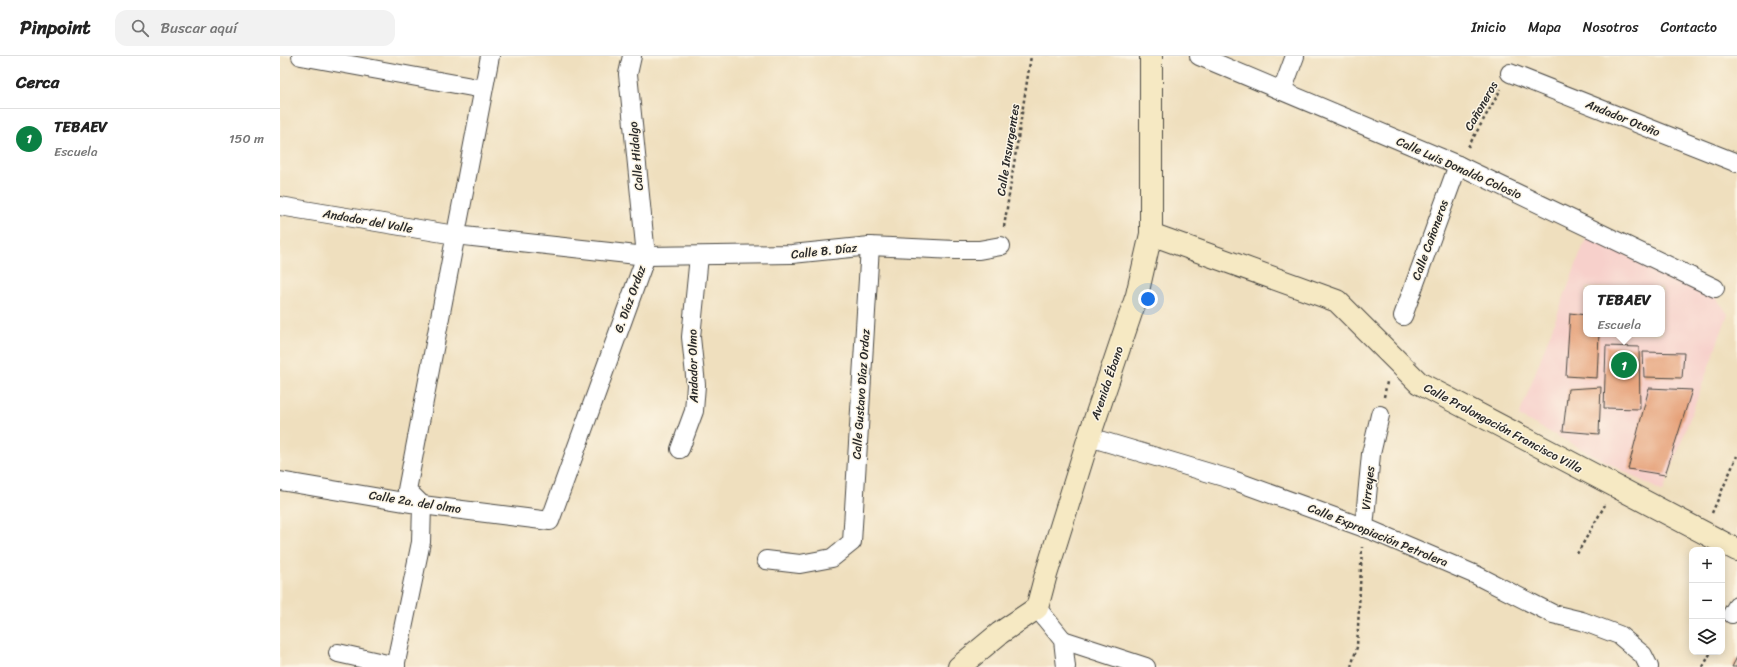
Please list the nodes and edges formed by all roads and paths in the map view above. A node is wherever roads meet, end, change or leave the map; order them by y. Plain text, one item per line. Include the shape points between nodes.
1 (490, 56) edge
2 (632, 56) edge
3 (1031, 56) edge
4 (1151, 56) edge
5 (1199, 56) edge
6 (1295, 56) edge
7 (308, 57) edge
8 (1510, 73) joint
9 (483, 89) junction
10 (1282, 91) junction
11 (1737, 163) edge
12 (1458, 165) junction
13 (280, 206) edge
14 (1151, 234) junction
15 (455, 236) junction
16 (870, 246) junction
17 (1002, 246) joint
18 (646, 256) junction
19 (700, 256) junction
20 (1716, 288) dead end
21 (1403, 316) dead end
22 (1392, 358) junction
23 (1380, 415) joint
24 (1089, 437) junction
25 (680, 449) dead end
26 (1737, 456) edge
27 (280, 481) edge
28 (1615, 487) junction
29 (422, 504) junction
30 (550, 521) joint
31 (1364, 528) junction
32 (1703, 533) junction
33 (1737, 550) edge
34 (1577, 554) dead end
35 (766, 560) dead end
36 (1038, 608) junction
37 (1063, 640) junction
38 (338, 653) dead end
39 (1709, 655) edge
40 (396, 666) edge
41 (959, 667) edge
42 (1066, 667) edge
43 (1146, 667) edge
44 (1351, 667) edge
45 (1649, 667) edge
46 (1703, 667) edge

1 - 9 street
2 - 18 street, Calle Hidalgo via 628,74
3 - 17 path, Calle Insurgentes
4 - 14 main road, Avenida Ébano
5 - 10 street, Calle Luis Donaldo Colosio
6 - 10 street
7 - 9 street
8 - 11 street, Andador Otoño
8 - 12 path, Cañoneros
9 - 15 street
10 - 12 street, Calle Luis Donaldo Colosio
12 - 20 street, Calle Luis Donaldo Colosio
12 - 21 street, Calle Cañoneros
13 - 15 street, Andador del Valle
14 - 22 main road, Calle Prolongación Francisco Villa via 1337,301
14 - 24 main road, Avenida Ébano via 1137,295
15 - 18 street, G. Díaz Ordaz
15 - 29 street via 407,490
16 - 17 street, Calle B. Díaz via 973,250
16 - 19 street, Calle B. Díaz via 792,254
16 - 35 street, Calle Gustavo Díaz Ordaz via 852,542 832,558 800,564
18 - 19 street, Calle B. Díaz
18 - 30 street, G. Díaz Ordaz
19 - 25 street, Andador Olmo via 691,337 696,385 694,411
22 - 23 path
22 - 28 main road, Calle Prolongación Francisco Villa via 1419,383
23 - 31 street, Virreyes via 1371,454
24 - 31 street, Calle Expropiación Petrolera via 1230,479
24 - 36 main road, Avenida Ébano
26 - 32 path
27 - 29 street, Calle 2a. del olmo
28 - 32 main road, Calle Prolongación Francisco Villa
28 - 34 path
29 - 30 street, Calle 2a. del olmo
29 - 40 street via 422,542
31 - 44 path, Virreyes via 1357,647
31 - 45 street, Calle Expropiación Petrolera via 1476,575 1553,614 1582,621 1619,635 1643,655
32 - 33 main road, Calle Prolongación Francisco Villa
36 - 37 street
36 - 41 main road via 1000,633
37 - 42 street
37 - 43 street
38 - 40 street
39 - 46 path

